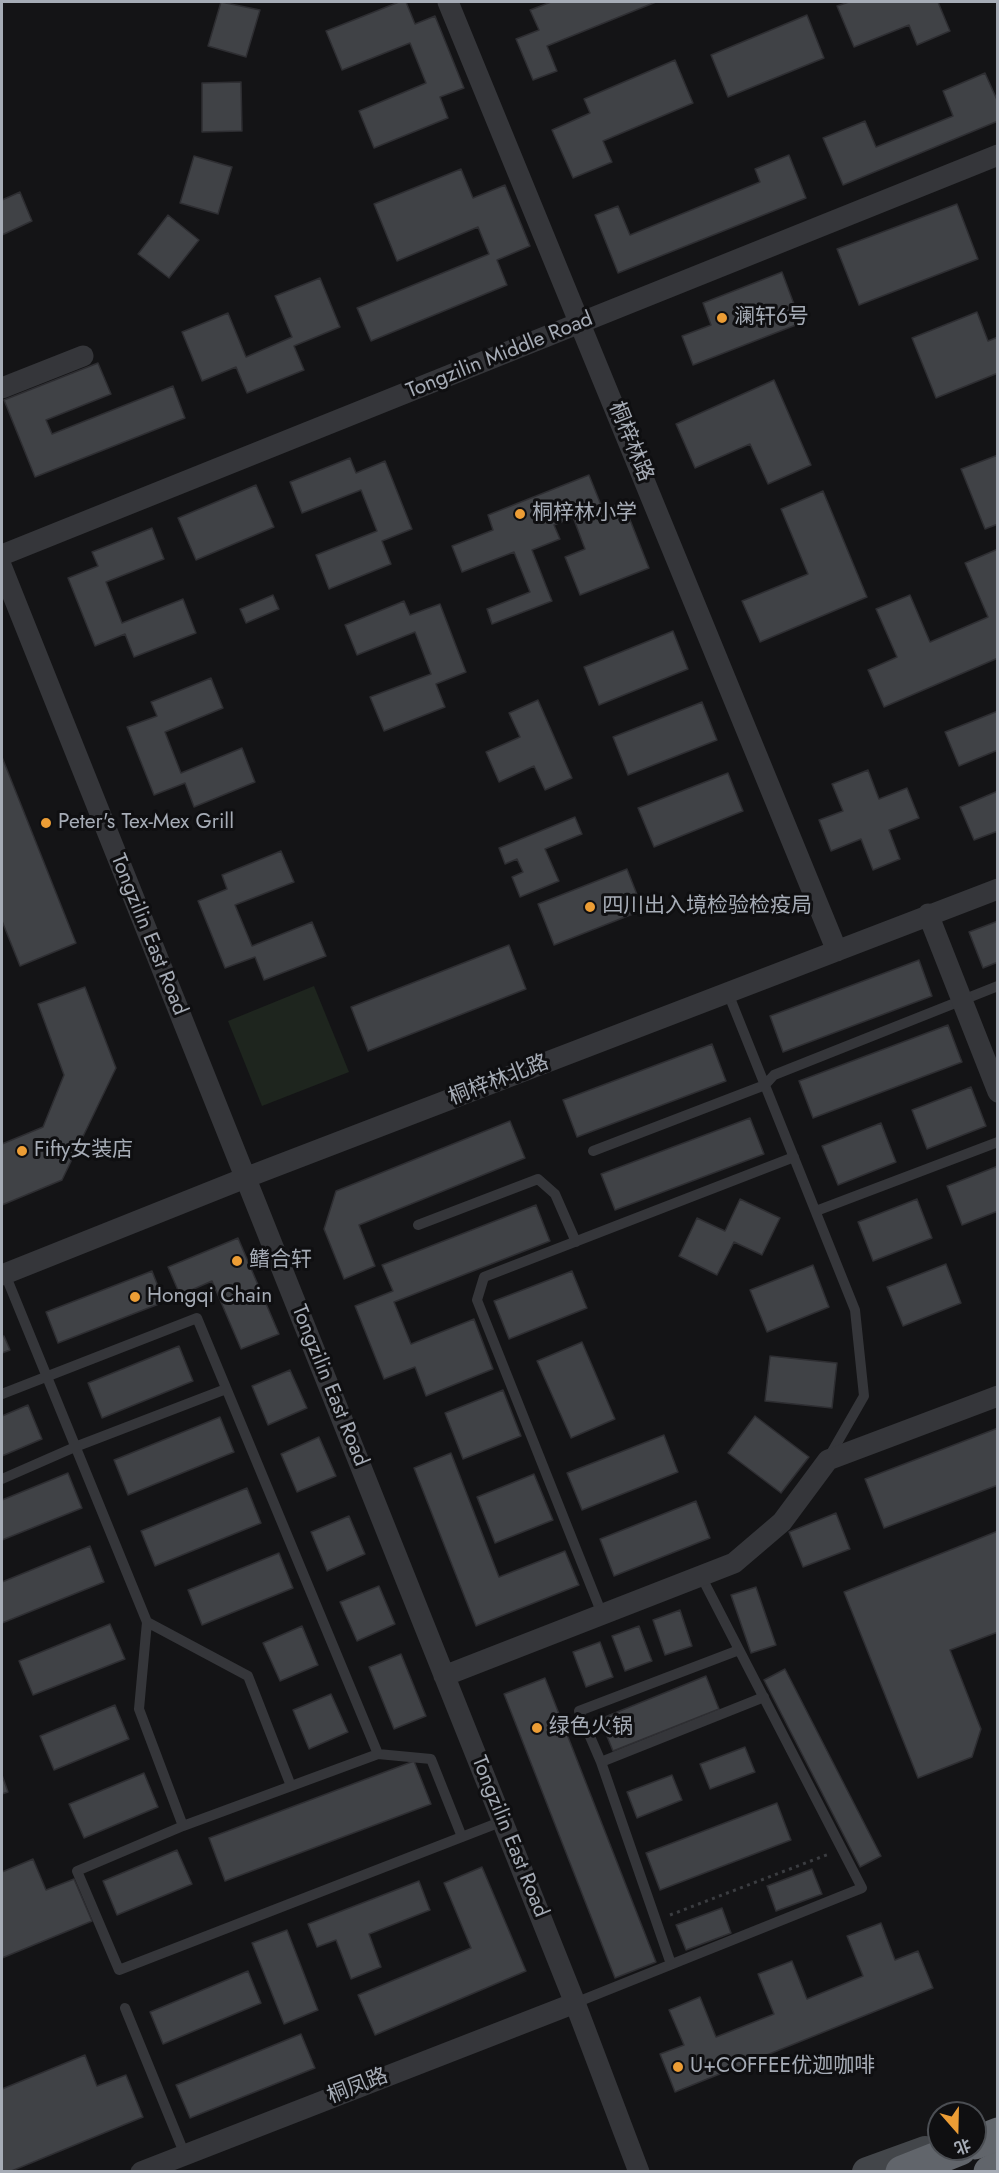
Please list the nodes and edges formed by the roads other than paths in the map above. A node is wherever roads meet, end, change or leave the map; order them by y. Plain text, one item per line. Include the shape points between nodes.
1 (448, 2) edge
2 (998, 155) edge
3 (582, 323) junction
4 (83, 356) dead end
5 (2, 388) edge
6 (2, 555) edge
7 (2, 568) edge
8 (998, 889) edge
9 (928, 914) junction
10 (837, 951) junction
11 (998, 986) edge
12 (728, 993) junction
13 (962, 1000) junction
14 (993, 1069) edge
15 (765, 1085) junction
16 (998, 1092) edge
17 (998, 1142) edge
18 (593, 1151) dead end
19 (794, 1157) junction
20 (245, 1178) junction
21 (816, 1211) junction
22 (418, 1225) dead end
23 (576, 1242) junction
24 (3, 1274) edge
25 (46, 1376) junction
26 (226, 1389) junction
27 (2, 1394) edge
28 (998, 1396) edge
29 (75, 1447) junction
30 (828, 1460) junction
31 (2, 1479) edge
32 (701, 1576) junction
33 (602, 1614) junction
34 (147, 1622) junction
35 (739, 1650) junction
36 (444, 1676) junction
37 (764, 1697) junction
38 (378, 1754) junction
39 (601, 1762) junction
40 (291, 1786) junction
41 (503, 1821) junction
42 (183, 1826) junction
43 (462, 1837) junction
44 (671, 1964) junction
45 (575, 2003) junction
46 (125, 2008) dead end
47 (927, 2150) edge
48 (998, 2151) edge
49 (185, 2155) junction
50 (930, 2161) edge
51 (998, 2169) edge
52 (141, 2172) edge
53 (639, 2172) edge
54 (867, 2172) edge
55 (902, 2172) edge
56 (945, 2172) edge
57 (990, 2172) edge

1 - 3 street, 桐梓林路
2 - 3 street, Tongzilin Middle Road
3 - 6 street, Tongzilin Middle Road
3 - 10 street, 桐梓林路
4 - 5 street
7 - 20 street, Tongzilin East Road
8 - 9 street, 桐梓林北路
9 - 10 street, 桐梓林北路
9 - 13 street
10 - 12 street, 桐梓林北路
11 - 13 lane
12 - 15 lane
12 - 20 street, 桐梓林北路
13 - 14 street
13 - 15 lane via 774,1075
14 - 16 street
15 - 18 lane
15 - 19 lane
17 - 21 lane
19 - 21 lane
19 - 23 lane
20 - 24 street, 桐梓林北路
20 - 36 street, Tongzilin East Road
21 - 30 lane via 855,1310 864,1396
22 - 23 lane via 538,1179 555,1194
23 - 33 lane via 484,1277 477,1300
24 - 25 lane
25 - 26 lane via 197,1318
25 - 27 lane
25 - 29 lane
26 - 29 lane
26 - 38 lane
28 - 30 street
29 - 31 lane
29 - 34 lane
30 - 32 street via 782,1522 734,1563
32 - 33 street
32 - 35 lane
33 - 36 street
34 - 40 lane via 248,1676
34 - 42 lane via 140,1710
35 - 37 lane
35 - 39 lane via 579,1711
36 - 41 street, Tongzilin East Road
37 - 39 lane
37 - 44 lane via 862,1888
38 - 40 lane
38 - 43 lane via 431,1760
39 - 44 lane
40 - 42 lane
41 - 43 lane
41 - 45 street, Tongzilin East Road
42 - 43 lane via 77,1871 119,1970
44 - 45 lane
45 - 49 street, 桐凤路
45 - 53 street, Tongzilin East Road
46 - 49 lane
47 - 54 main road
48 - 56 highway
49 - 52 street, 桐凤路
50 - 55 highway
51 - 57 highway

